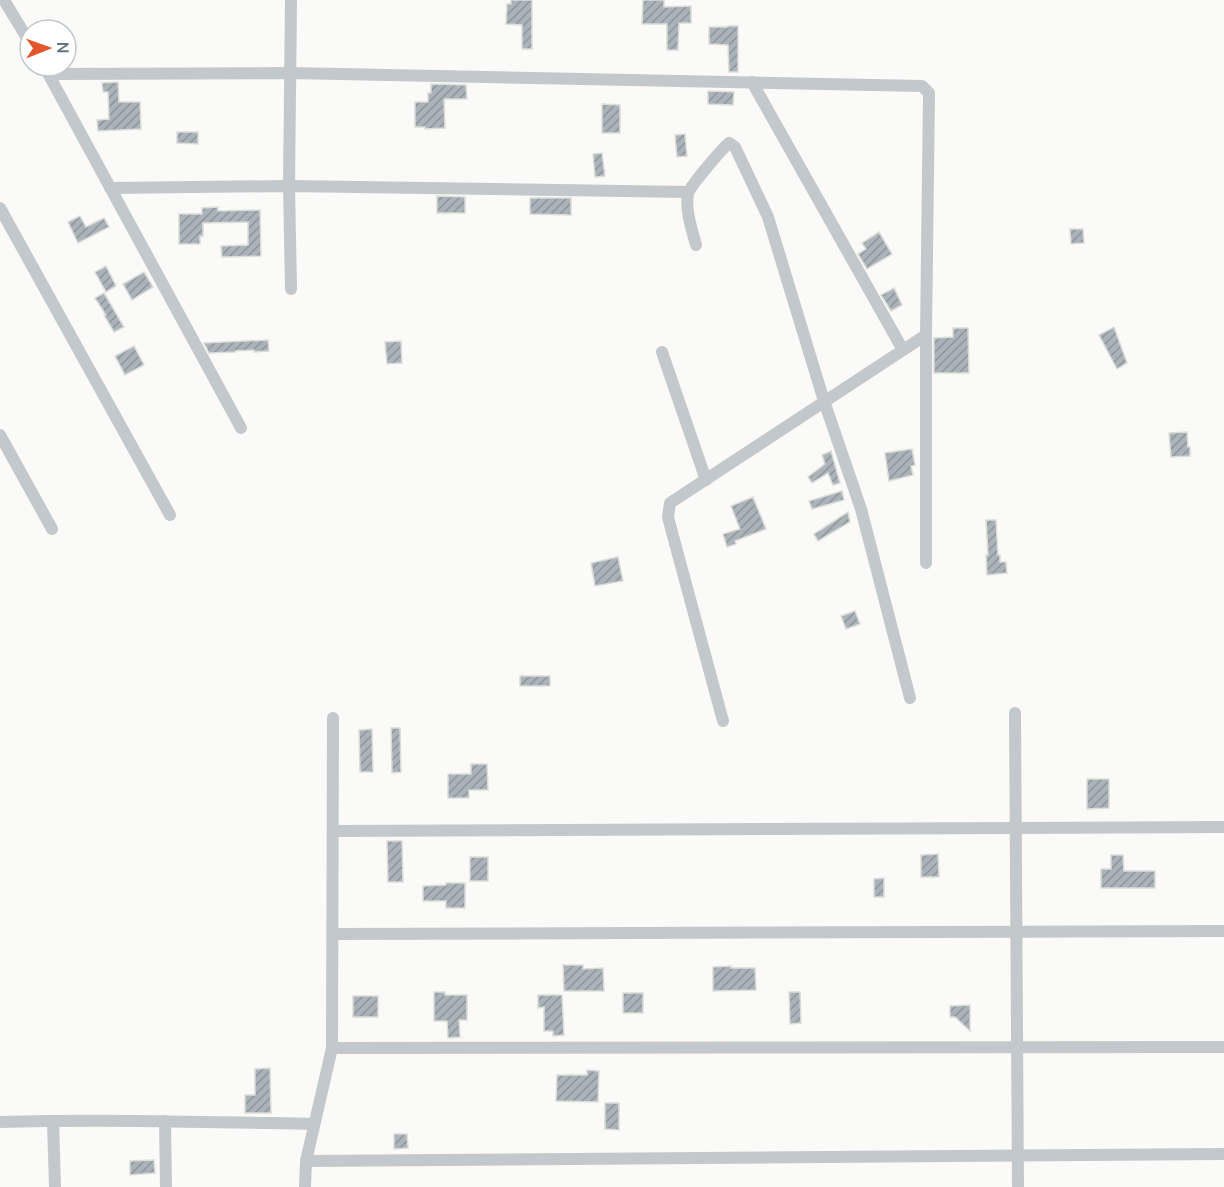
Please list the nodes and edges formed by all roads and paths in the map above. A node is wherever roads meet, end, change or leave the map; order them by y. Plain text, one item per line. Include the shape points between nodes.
1 (4, 0) edge
2 (291, 0) edge
3 (18, 23) edge
4 (78, 70) edge
5 (290, 73) junction
6 (50, 78) edge
7 (752, 82) junction
8 (289, 186) junction
9 (110, 188) junction
10 (688, 192) junction
11 (0, 208) edge
12 (696, 245) dead end
13 (291, 289) dead end
14 (926, 335) junction
15 (903, 350) junction
16 (662, 352) dead end
17 (824, 401) junction
18 (241, 428) dead end
19 (0, 435) edge
20 (706, 480) junction
21 (170, 515) dead end
22 (52, 529) dead end
23 (926, 563) dead end
24 (910, 698) dead end
25 (1015, 712) dead end
26 (333, 718) dead end
27 (723, 721) dead end
28 (1224, 827) edge
29 (1016, 828) junction
30 (333, 831) junction
31 (1016, 931) junction
32 (1224, 931) edge
33 (333, 934) junction
34 (1017, 1047) junction
35 (1224, 1047) edge
36 (332, 1048) junction
37 (53, 1121) junction
38 (165, 1121) junction
39 (0, 1122) edge
40 (314, 1124) junction
41 (1224, 1154) edge
42 (1018, 1155) junction
43 (306, 1161) junction
44 (55, 1187) edge
45 (166, 1187) edge
46 (305, 1187) edge
47 (1018, 1187) edge

1 - 3 street
2 - 5 street
4 - 5 street
5 - 7 street
5 - 8 street
6 - 9 street
7 - 14 street via 922,86 929,93
7 - 15 street
8 - 9 street
8 - 10 street
8 - 13 street
9 - 18 street
10 - 12 street via 687,206
10 - 17 street via 721,150 729,143 735,147 768,217
11 - 21 street
14 - 15 street
14 - 23 street
15 - 17 street
16 - 20 street
17 - 20 street
17 - 24 street via 861,509
19 - 22 street
20 - 27 street via 670,503 668,517
25 - 29 street
26 - 30 street
28 - 29 street
29 - 30 street
29 - 31 street
30 - 33 street
31 - 32 street
31 - 33 street
31 - 34 street
33 - 36 street
34 - 35 street
34 - 36 street
34 - 42 street
36 - 40 street
37 - 38 street
37 - 39 street
37 - 44 street
38 - 40 street
38 - 45 street
40 - 43 street
41 - 42 street
42 - 43 street
42 - 47 street
43 - 46 street

